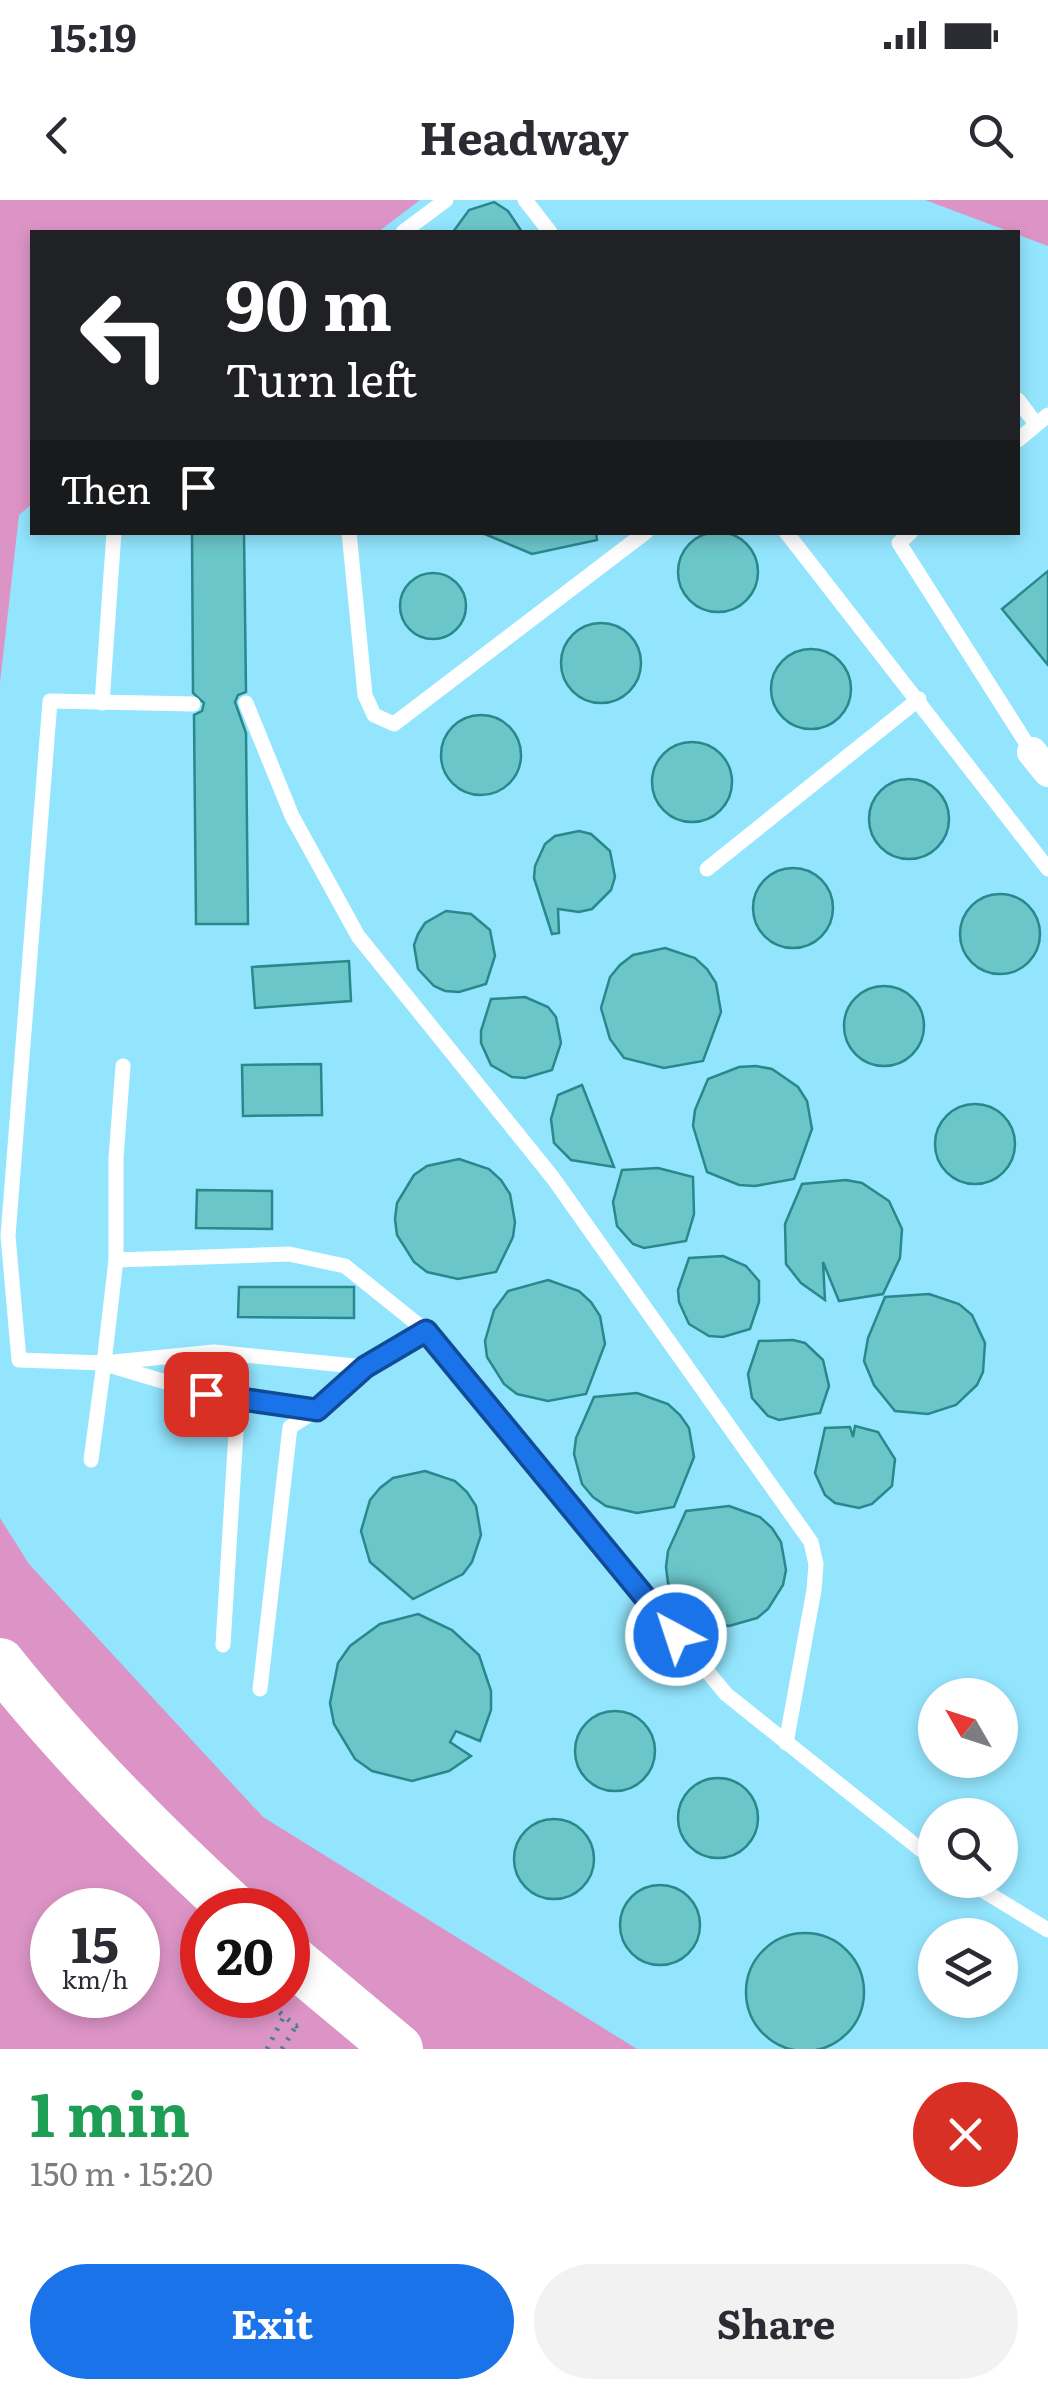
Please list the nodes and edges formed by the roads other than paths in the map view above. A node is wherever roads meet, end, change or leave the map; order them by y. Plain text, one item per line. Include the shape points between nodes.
1 (446, 200) edge
2 (525, 200) edge
3 (406, 230) edge
4 (548, 230) edge
5 (1020, 402) edge
6 (1042, 419) edge
7 (1020, 438) edge
8 (114, 535) edge
9 (350, 535) edge
10 (642, 535) edge
11 (788, 535) edge
12 (900, 536) edge
13 (918, 699) junction
14 (102, 702) junction
15 (194, 704) dead end
16 (246, 704) dead end
17 (1040, 762) edge
18 (1048, 869) edge
19 (707, 870) dead end
20 (122, 1066) dead end
21 (116, 1260) junction
22 (426, 1331) junction
23 (104, 1363) junction
24 (365, 1367) junction
25 (238, 1399) junction
26 (317, 1410) junction
27 (91, 1460) dead end
28 (223, 1645) dead end
29 (0, 1663) edge
30 (260, 1689) dead end
31 (786, 1743) junction
32 (918, 1848) edge
33 (211, 1888) edge
34 (996, 1898) edge
35 (1048, 1930) edge
36 (310, 1975) edge
37 (398, 2049) edge

1 - 3 lane
2 - 4 lane
5 - 6 lane
6 - 7 lane
8 - 14 lane
9 - 10 lane via 364,695 374,715 394,724
11 - 13 lane
12 - 17 lane
13 - 18 lane
13 - 19 lane
14 - 15 lane
14 - 23 lane via 50,702 8,1236 18,1360
16 - 31 lane via 292,816 358,936 553,1178 811,1542 814,1590
20 - 21 lane
21 - 22 lane via 288,1254 345,1266
21 - 23 lane
22 - 24 lane
22 - 31 lane via 726,1694
23 - 24 lane via 214,1352
23 - 25 lane
23 - 27 lane
24 - 26 lane
25 - 26 lane
25 - 28 lane
26 - 30 lane via 290,1427
29 - 33 main road via 152,1834
31 - 32 lane
34 - 35 lane
36 - 37 main road

